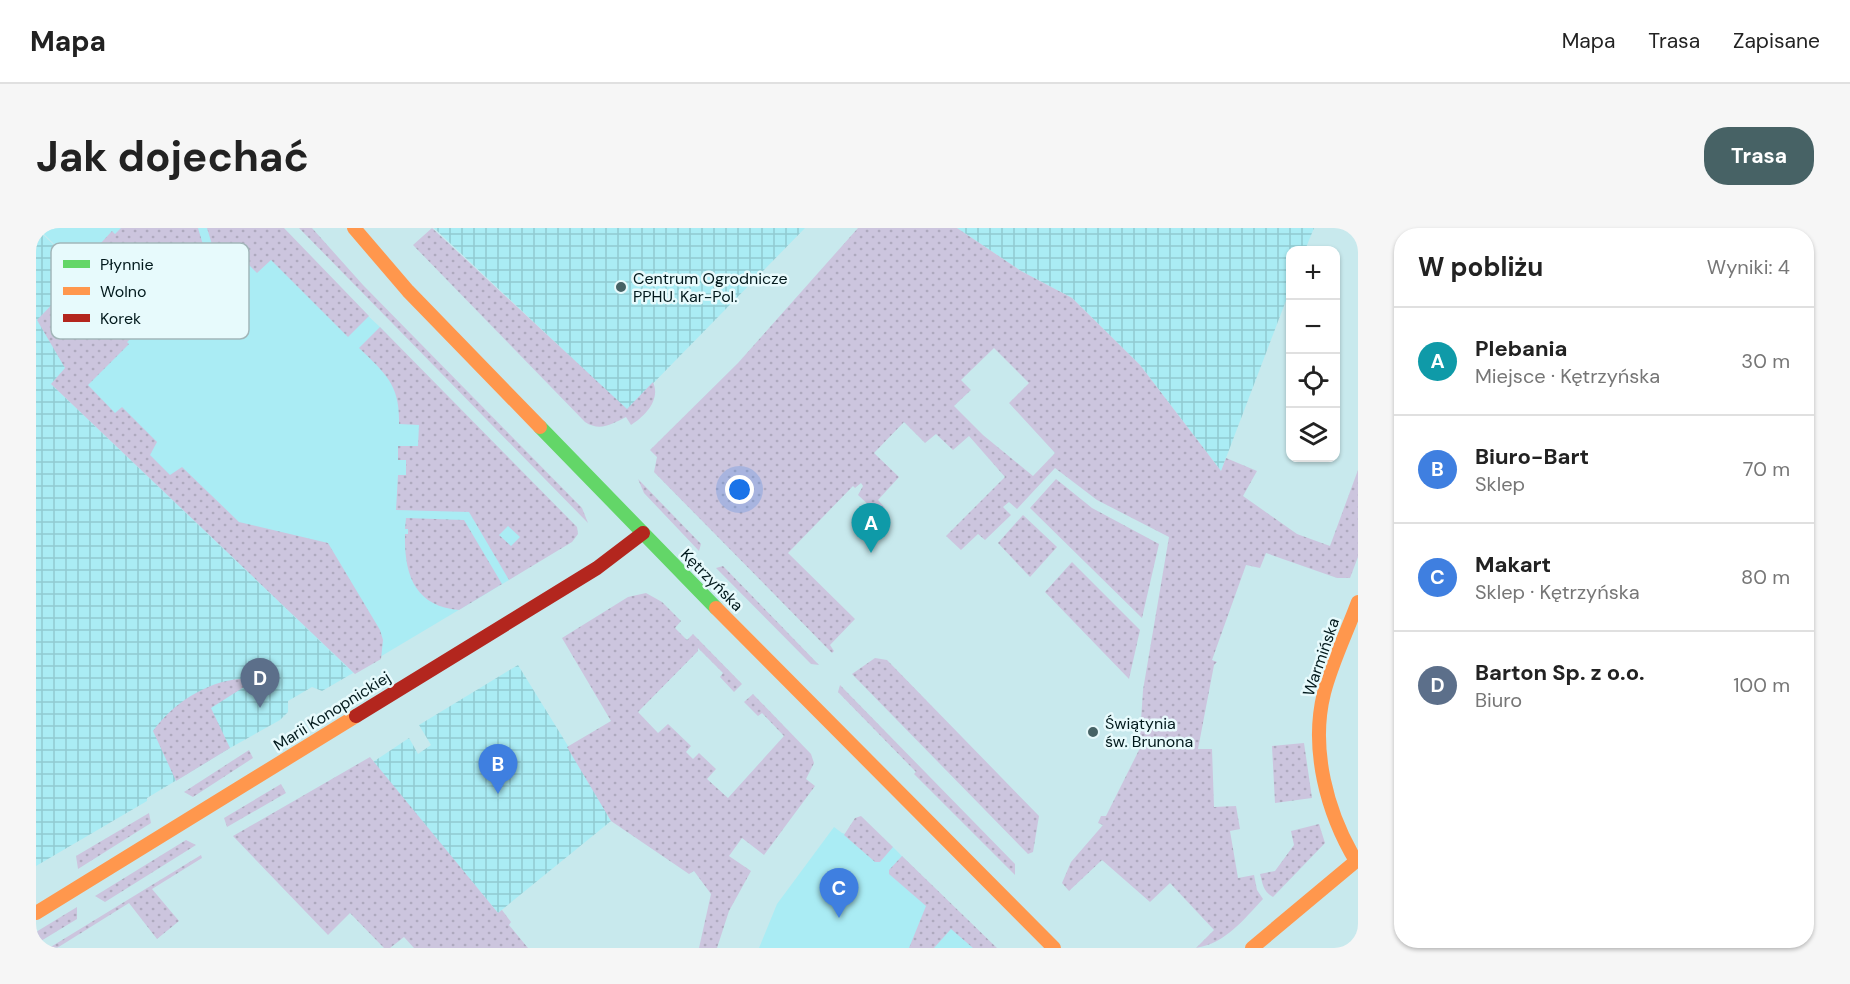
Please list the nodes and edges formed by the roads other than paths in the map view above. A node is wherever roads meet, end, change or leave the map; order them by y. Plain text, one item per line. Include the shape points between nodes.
1 (354, 228) edge
2 (643, 533) junction
3 (1358, 602) edge
4 (1357, 863) edge
5 (36, 912) edge
6 (1054, 948) edge
7 (1252, 948) edge

1 - 2 street, Kętrzyńska via 408,291
2 - 5 street, Marii Konopnickiej via 597,568
2 - 6 street, Kętrzyńska
3 - 4 street, Warmińska via 1321,705 1320,724 1333,814 1342,840
4 - 7 street, Warmińska

